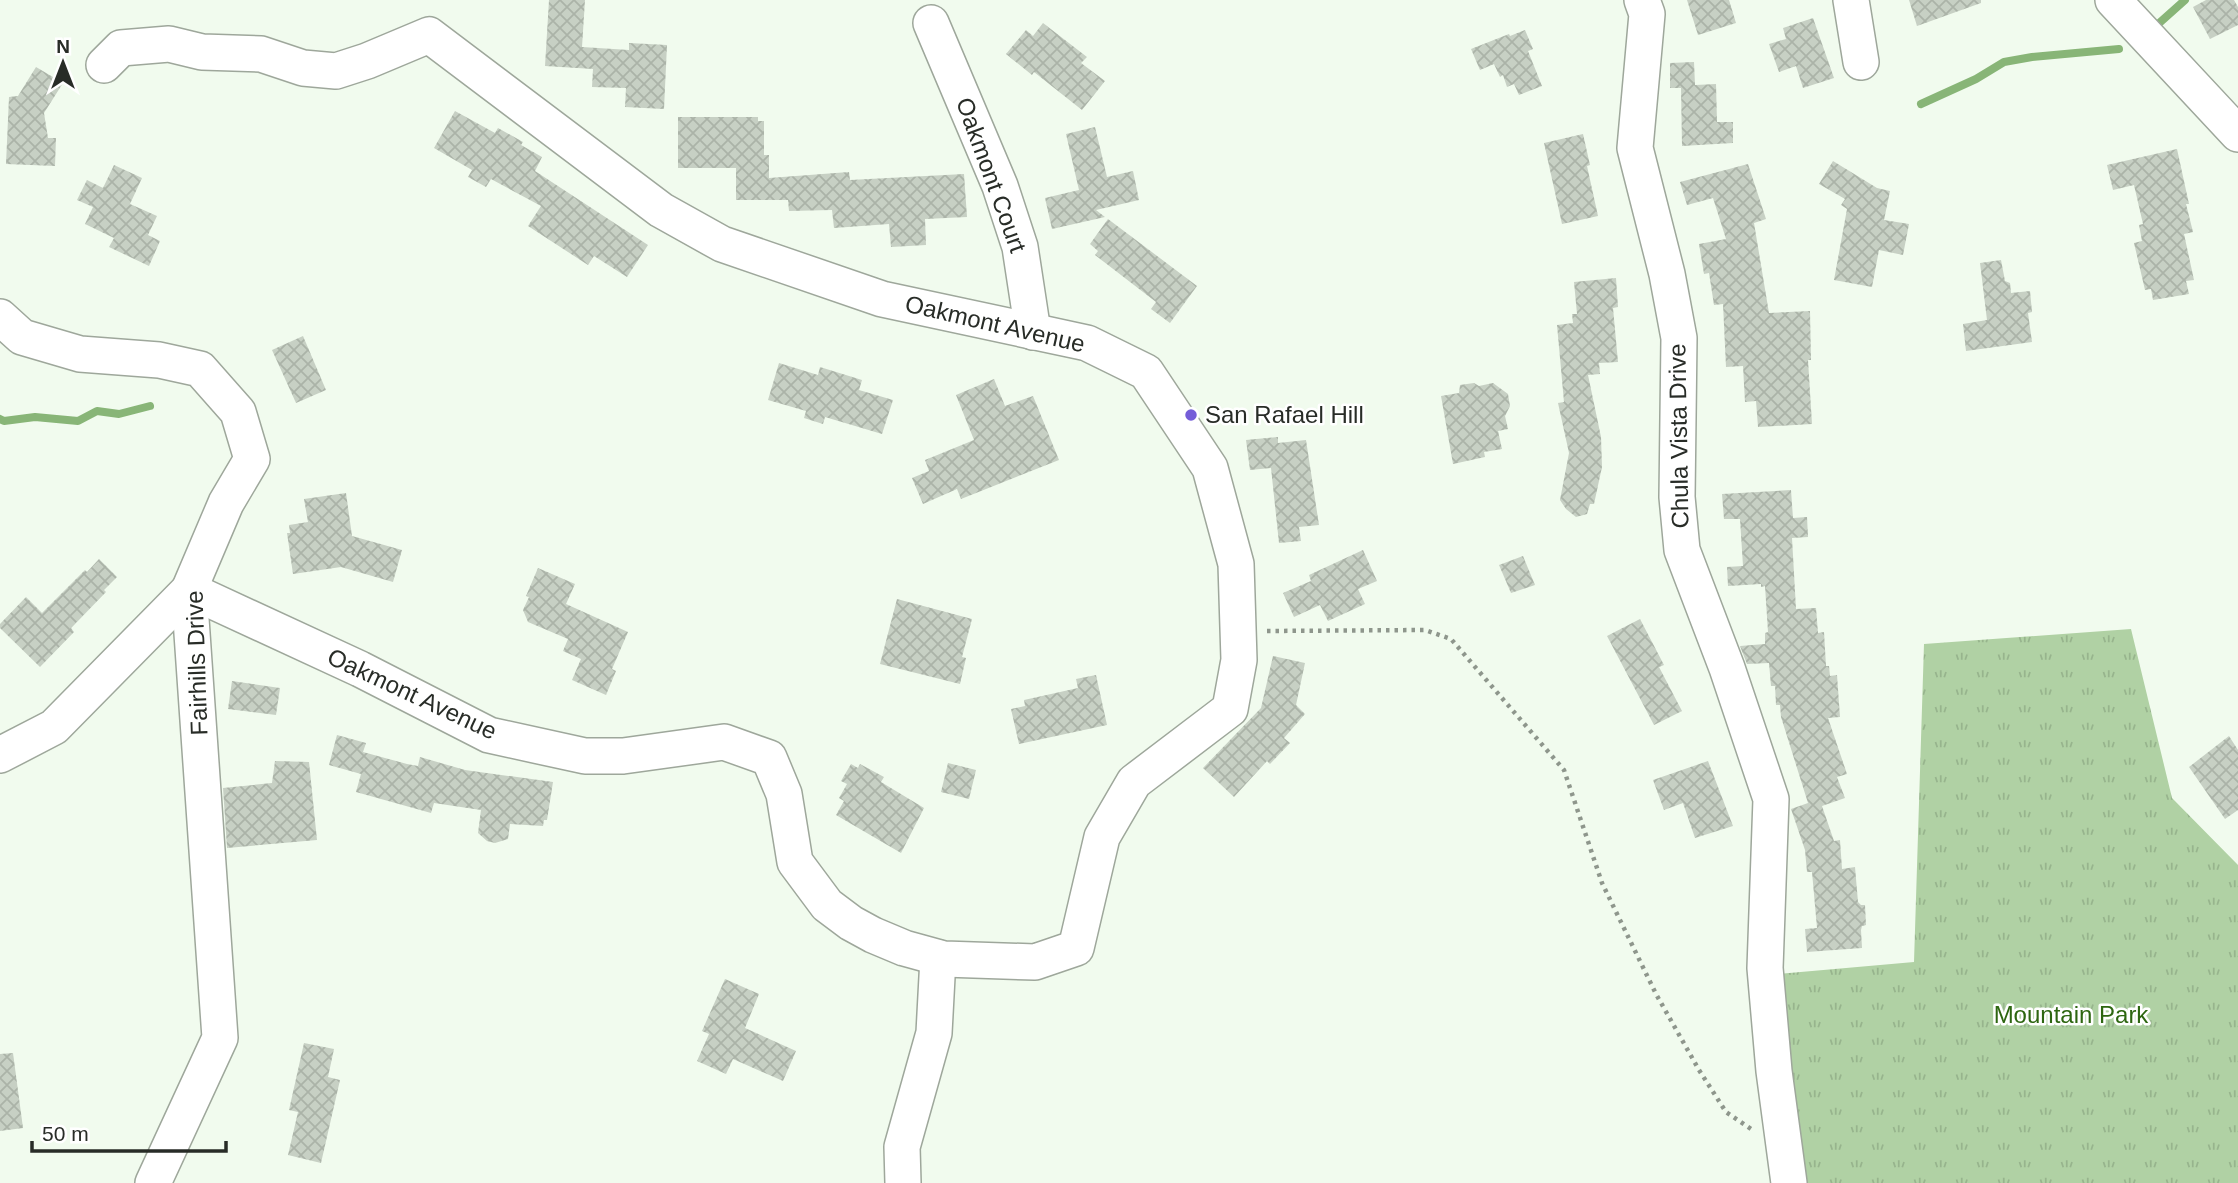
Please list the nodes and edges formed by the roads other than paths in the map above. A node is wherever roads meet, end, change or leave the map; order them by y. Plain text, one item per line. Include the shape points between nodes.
1 (1642, 0) edge
2 (1851, 0) edge
3 (2113, 0) edge
4 (931, 23) dead end
5 (1861, 62) dead end
6 (104, 65) dead end
7 (2238, 135) edge
8 (0, 317) edge
9 (1034, 332) junction
10 (189, 590) junction
11 (0, 755) edge
12 (937, 957) junction
13 (1787, 1168) edge
14 (153, 1183) edge
15 (903, 1183) edge

1 - 13 street, Chula Vista Drive via 1647,14 1635,149 1679,338 1676,497 1682,550 1771,799 1765,968
2 - 5 street
3 - 7 street
4 - 9 street, Oakmont Court via 1000,186 1020,247
6 - 9 street, Oakmont Avenue via 121,48 169,44 202,52 261,54 303,68 336,71 429,35 661,210 722,244 882,299
8 - 10 street, Fairhills Drive via 22,337 80,354 159,360 200,369 238,412 252,459 226,503
9 - 12 street, Oakmont Avenue via 1087,343 1146,372 1210,468 1236,564 1239,660 1230,709 1134,782 1102,837 1076,948 1035,962
10 - 11 street via 54,727
10 - 12 street, Oakmont Avenue via 489,735 585,756 623,756 724,742 769,758 784,794 795,862 827,905 873,935
10 - 14 street, Fairhills Drive via 220,1038
12 - 15 street via 934,1033 902,1147

